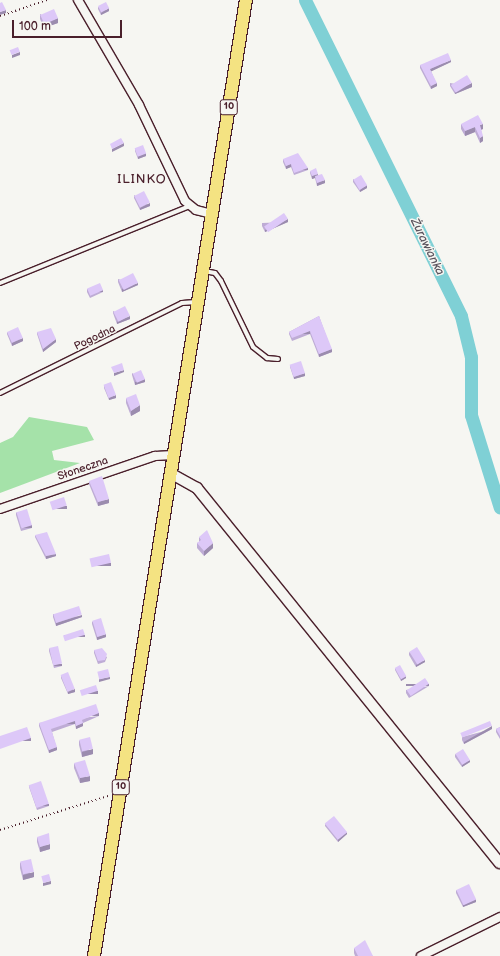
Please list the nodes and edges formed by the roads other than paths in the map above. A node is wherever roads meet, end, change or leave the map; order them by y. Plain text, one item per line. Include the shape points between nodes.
1 (78, 0) edge
2 (246, 0) edge
3 (190, 206) junction
4 (212, 214) junction
5 (203, 270) junction
6 (0, 283) edge
7 (198, 302) junction
8 (278, 359) dead end
9 (0, 393) edge
10 (173, 455) junction
11 (170, 473) junction
12 (0, 509) edge
13 (500, 863) edge
14 (500, 917) edge
15 (94, 956) edge
16 (421, 956) edge

1 - 3 street via 139,105
2 - 4 main road, 10
3 - 4 street
3 - 6 lane
4 - 5 main road, 10
5 - 7 main road, 10
5 - 8 lane via 215,273 221,280 253,347 267,358
7 - 9 lane, Pogodna via 182,303
7 - 10 main road, 10
10 - 11 main road, 10
10 - 12 street, Słoneczna via 156,456
11 - 13 street via 197,488
11 - 15 main road, 10
14 - 16 street

